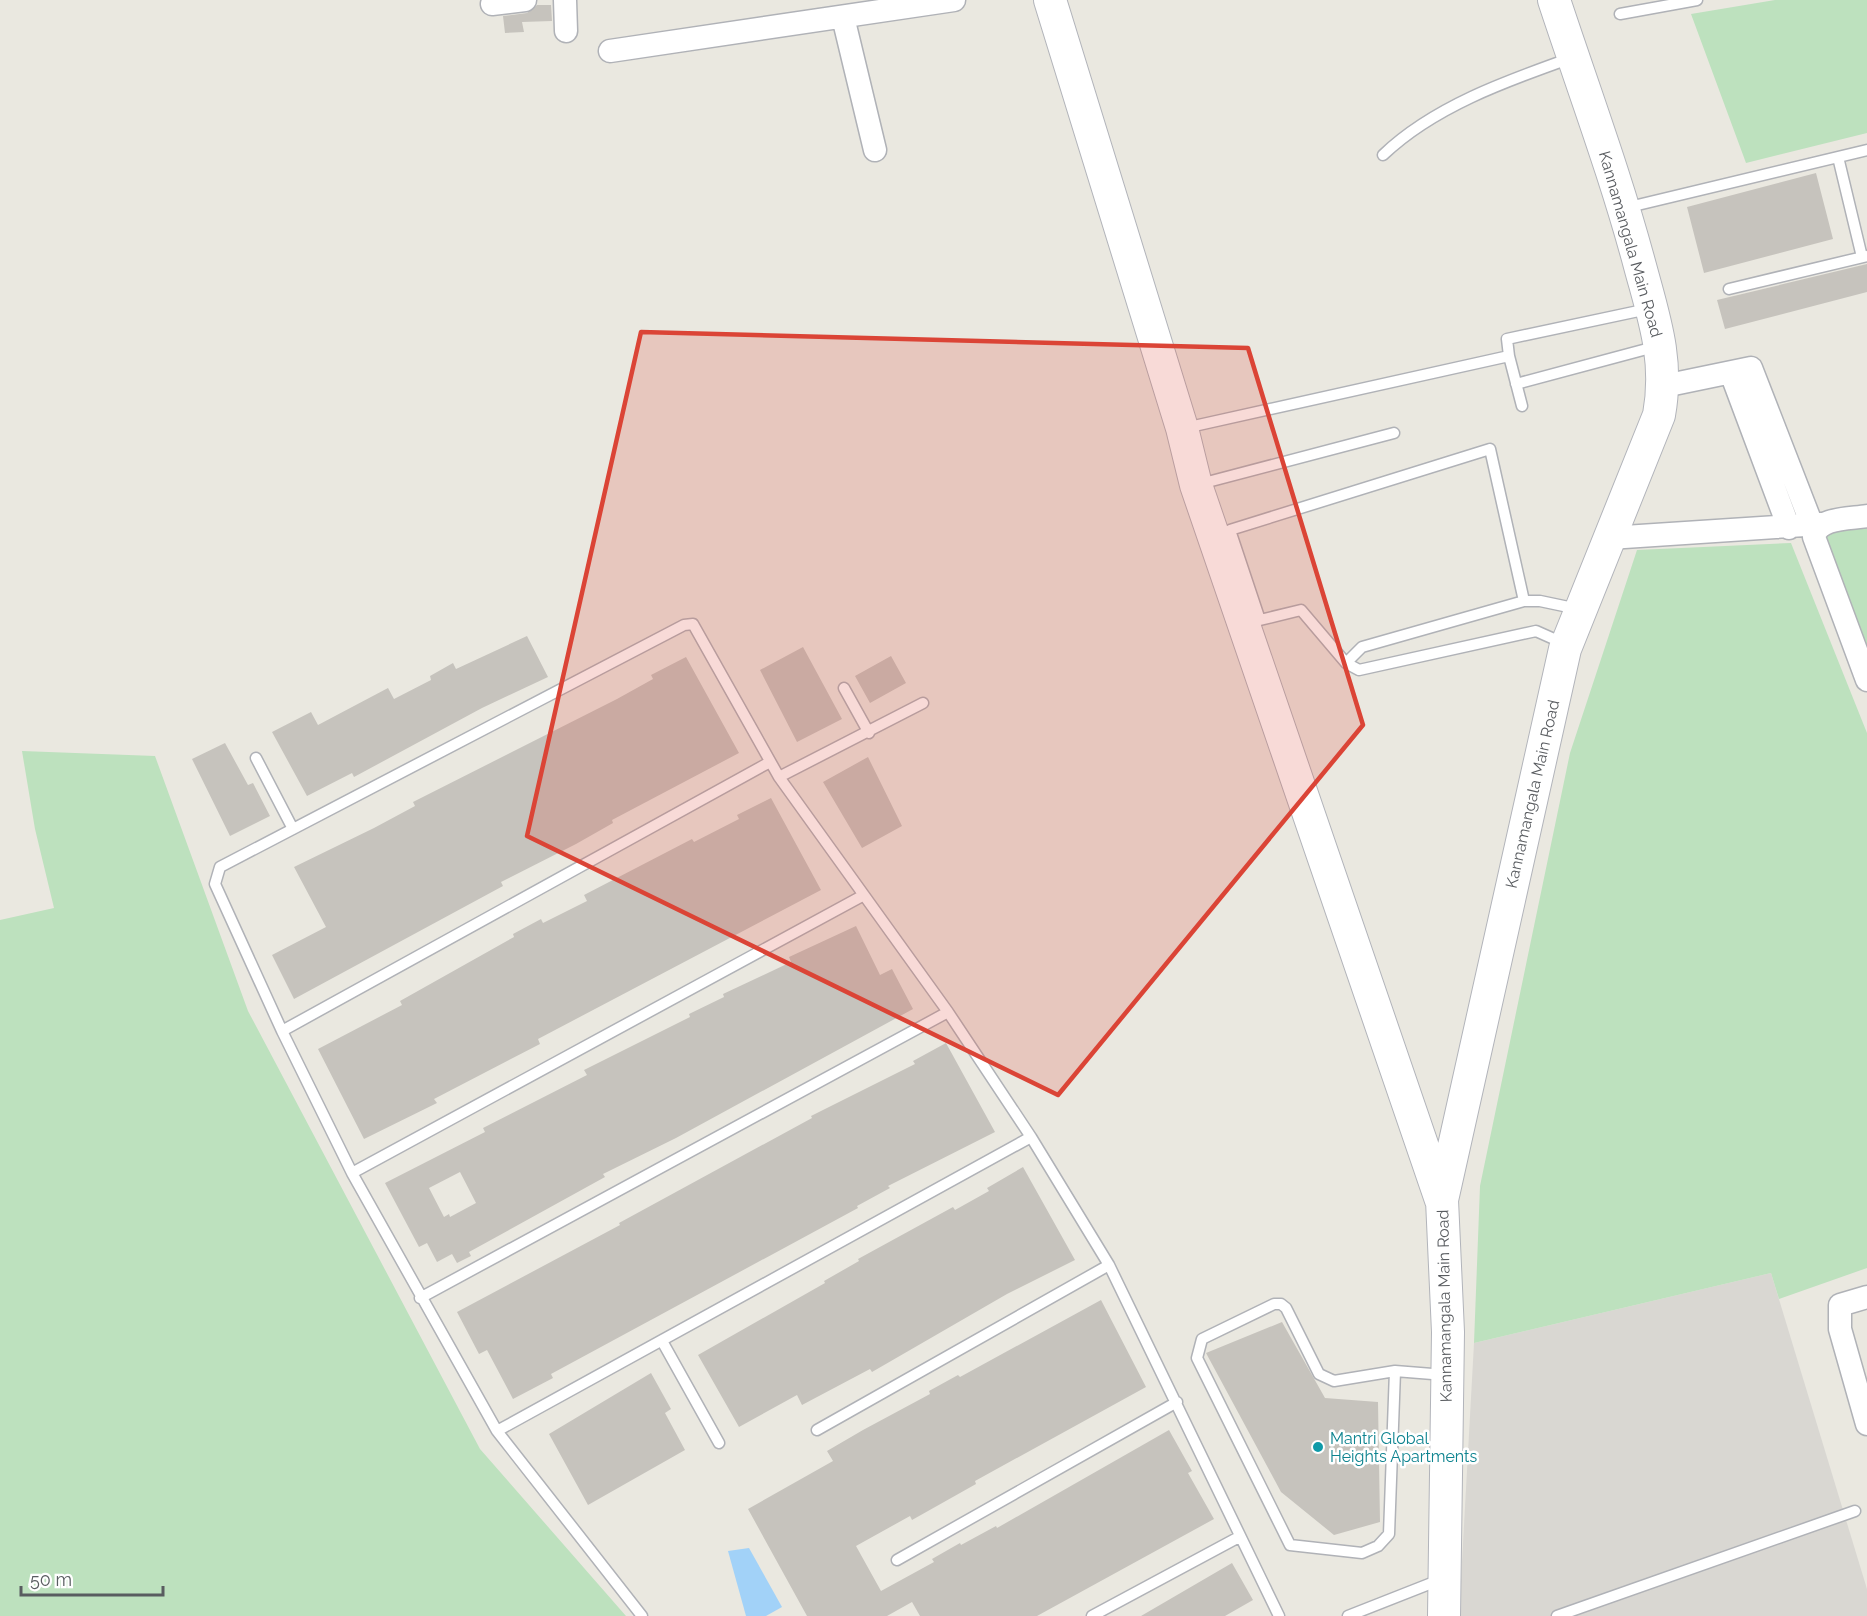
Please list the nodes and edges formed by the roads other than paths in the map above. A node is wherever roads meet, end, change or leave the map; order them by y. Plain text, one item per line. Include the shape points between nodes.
1 (525, 0) edge
2 (565, 0) edge
3 (954, 0) edge
4 (1050, 0) edge
5 (1554, 0) edge
6 (1697, 0) edge
7 (492, 4) dead end
8 (1620, 14) dead end
9 (843, 17) junction
10 (566, 31) dead end
11 (610, 51) dead end
12 (1573, 57) junction
13 (875, 150) dead end
14 (1867, 150) edge
15 (1383, 155) dead end
16 (1838, 157) junction
17 (1625, 208) junction
18 (1865, 256) edge
19 (1729, 289) dead end
20 (1652, 309) junction
21 (1660, 345) junction
22 (1509, 356) junction
23 (1731, 373) junction
24 (1516, 384) junction
25 (1664, 386) junction
26 (1522, 406) dead end
27 (1182, 428) junction
28 (1394, 433) dead end
29 (1196, 485) junction
30 (1867, 516) edge
31 (1817, 524) junction
32 (1789, 528) junction
33 (1609, 538) junction
34 (1524, 601) junction
35 (1579, 609) junction
36 (1567, 645) junction
37 (1346, 663) junction
38 (1867, 680) edge
39 (844, 688) dead end
40 (923, 704) dead end
41 (869, 733) junction
42 (256, 758) dead end
43 (770, 762) junction
44 (779, 777) junction
45 (293, 829) junction
46 (864, 895) junction
47 (948, 1012) junction
48 (282, 1031) junction
49 (1031, 1137) junction
50 (352, 1173) junction
51 (1442, 1200) junction
52 (1109, 1265) junction
53 (1867, 1297) edge
54 (420, 1298) junction
55 (662, 1341) junction
56 (1395, 1371) junction
57 (1448, 1375) junction
58 (1177, 1402) junction
59 (1867, 1424) edge
60 (817, 1430) dead end
61 (497, 1431) junction
62 (719, 1443) dead end
63 (1855, 1510) dead end
64 (1239, 1536) junction
65 (897, 1560) dead end
66 (1445, 1578) junction
67 (642, 1616) edge
68 (1092, 1616) edge
69 (1279, 1616) edge
70 (1348, 1616) edge
71 (1444, 1616) edge
72 (1557, 1616) edge

1 - 7 street
2 - 10 street
3 - 9 street
4 - 27 street
5 - 12 street, Kannamangala Main Road
6 - 8 lane
9 - 11 street
9 - 13 street
12 - 15 lane via 1509,80 1443,113 1404,136
12 - 17 street, Kannamangala Main Road
14 - 16 lane
16 - 17 lane
16 - 18 lane
17 - 20 street, Kannamangala Main Road
18 - 19 lane
20 - 21 street, Kannamangala Main Road
20 - 22 lane via 1507,339
21 - 24 lane
21 - 25 street, Kannamangala Main Road
22 - 24 lane
22 - 27 lane
23 - 25 street
23 - 31 street via 1749,367 1753,370
23 - 32 street
24 - 26 lane
25 - 33 street, Kannamangala Main Road via 1659,415
27 - 29 street
28 - 29 lane
29 - 51 street
30 - 31 street
31 - 32 street
31 - 38 street via 1816,546
32 - 33 street
33 - 35 street, Kannamangala Main Road
34 - 35 lane
34 - 37 lane via 1362,647
34 - 37 lane via 1490,449 1230,530 1260,620 1301,610
35 - 36 street, Kannamangala Main Road
36 - 37 lane via 1536,631 1359,670
36 - 51 street, Kannamangala Main Road
39 - 41 lane
40 - 41 lane
41 - 44 lane
42 - 45 lane
43 - 44 lane
43 - 45 lane via 698,631 693,624 684,625
43 - 48 lane
44 - 46 lane
45 - 48 lane via 220,867 215,884
46 - 47 lane
46 - 50 lane
47 - 49 lane
47 - 54 lane
48 - 50 lane
49 - 52 lane
49 - 55 lane
50 - 54 lane
51 - 57 street, Kannamangala Main Road
52 - 58 lane
52 - 60 lane
53 - 59 street via 1840,1305 1840,1329
54 - 61 lane
55 - 61 lane
55 - 62 lane
56 - 56 lane via 1389,1534 1378,1546 1362,1553 1290,1545 1197,1358 1202,1339 1281,1304 1325,1379 1334,1381
56 - 57 lane
57 - 66 street, Kannamangala Main Road
58 - 64 lane
58 - 65 lane
61 - 67 lane
63 - 72 lane
64 - 68 lane
64 - 69 lane
66 - 70 lane
66 - 71 street, Kannamangala Main Road

